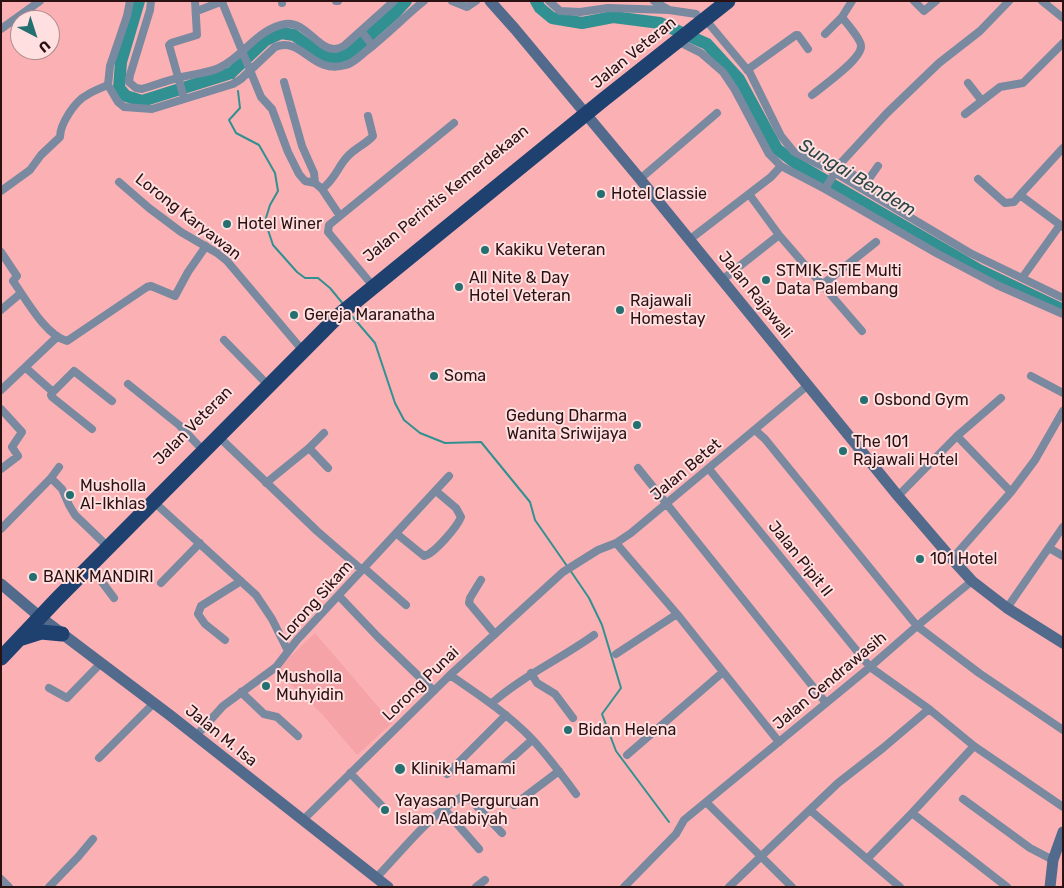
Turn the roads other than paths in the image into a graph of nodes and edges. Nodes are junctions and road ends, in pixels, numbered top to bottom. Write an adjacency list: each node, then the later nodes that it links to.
1 (40, 1): 25 (street)
2 (130, 1): 38 (street)
3 (151, 1): 35 (street)
4 (195, 1): 21 (street)
5 (394, 1): 26 (street)
6 (424, 1): 30 (street)
7 (452, 1): 8 (street)
8 (476, 1)
9 (490, 1): 42 (street, Jalan Rajawali)
10 (549, 1): 20 (street)
11 (654, 1): 20 (street)
12 (712, 1): 23 (highway, Jalan Veteran)
13 (728, 1): 23 (highway, Jalan Veteran)
14 (852, 1): 22 (street)
15 (914, 1): 16 (street)
16 (936, 1)
17 (1010, 1): 50 (street)
18 (1042, 1): 24 (street)
19 (222, 2): 21 (street); 32 (street)
20 (669, 10): 23 (street)
21 (197, 11): 35 (street)
22 (842, 17): 27 (street); 39 (street)
23 (698, 18): 28 (highway, Jalan Veteran); 34 (street)
24 (1063, 18)
25 (1, 29)
26 (362, 32): 30 (street); 32 (street)
27 (824, 34)
28 (676, 38): 42 (highway, Jalan Veteran); 48 (street)
29 (1063, 43): 41 (street)
30 (372, 44): 33 (street)
31 (808, 49): 34 (street)
32 (243, 55): 33 (street); 35 (street)
33 (250, 68): 40 (street); 54 (street)
34 (747, 70): 50 (street)
35 (180, 81): 40 (street)
36 (284, 82): 54 (street)
37 (968, 83): 41 (street)
38 (108, 85): 40 (street); 57 (street)
39 (812, 95)
40 (184, 96)
41 (982, 101): 44 (street)
42 (583, 112): 51 (street, Jalan Rajawali); 69 (highway, Jalan Perintis Kemerdekaan)
43 (717, 113): 51 (street)
44 (965, 114)
45 (368, 116): 56 (street)
46 (454, 123): 60 (street)
47 (1062, 151): 59 (street)
48 (781, 166): 55 (street); 58 (street)
49 (878, 166): 50 (street)
50 (836, 171): 55 (street); 67 (street)
51 (640, 179): 63 (street, Jalan Rajawali)
52 (978, 179): 59 (street)
53 (119, 182): 65 (street, Lorong Karyawan)
54 (315, 183): 56 (street)
55 (826, 187): 75 (street)
56 (322, 189): 60 (street)
57 (1, 191)
58 (749, 194): 62 (street); 63 (street)
59 (1020, 195): 61 (street)
60 (340, 216): 69 (street)
61 (1061, 226): 67 (street)
62 (779, 235): 68 (street); 70 (street)
63 (689, 240): 68 (street, Jalan Rajawali)
64 (876, 242): 70 (street)
65 (206, 246): 77 (street); 79 (street, Lorong Karyawan)
66 (1, 252): 71 (street)
67 (1022, 278): 72 (street)
68 (722, 280): 84 (street, Jalan Rajawali)
69 (371, 284): 74 (highway, Jalan Perintis Kemerdekaan)
70 (822, 285): 76 (street)
71 (21, 292): 73 (street); 77 (street)
72 (1063, 298)
73 (1, 310)
74 (337, 311): 79 (highway, Jalan Veteran); 95 (highway, Jalan Veteran)
75 (1063, 314)
76 (862, 331)
77 (57, 337): 80 (street)
78 (224, 340): 82 (street)
79 (298, 345): 82 (highway, Jalan Veteran)
80 (26, 368): 85 (street); 86 (street)
81 (1031, 376): 87 (street)
82 (263, 380): 97 (highway, Jalan Veteran)
83 (128, 384): 97 (street)
84 (808, 385): 93 (street, Jalan Betet); 109 (street, Jalan Rajawali)
85 (1, 390)
86 (54, 392): 89 (street); 92 (street)
87 (1063, 393)
88 (1001, 398): 96 (street)
89 (112, 401)
90 (1, 409): 102 (street)
91 (1063, 410): 108 (street)
92 (92, 429)
93 (755, 430): 103 (street, Jalan Betet); 135 (street)
94 (324, 433): 98 (street)
95 (219, 436): 106 (street); 110 (highway, Jalan Veteran)
96 (957, 436): 108 (street); 109 (street)
97 (198, 445): 115 (highway, Jalan Veteran)
98 (309, 448): 100 (street); 106 (street)
99 (59, 467): 105 (street)
100 (328, 468)
101 (638, 468): 111 (street)
102 (1, 469)
103 (709, 469): 111 (street, Jalan Betet); 147 (street, Jalan Pipit II)
104 (449, 476): 107 (street, Lorong Sikam)
105 (51, 478): 113 (street); 115 (street)
106 (266, 483): 122 (street)
107 (436, 491): 114 (street, Lorong Sikam); 114 (street)
108 (1011, 492): 120 (street)
109 (898, 496): 120 (street, Jalan Rajawali)
110 (154, 502): 116 (street); 121 (highway, Jalan Veteran)
111 (666, 505): 117 (street, Jalan Betet); 155 (street)
112 (1063, 527): 118 (street)
113 (1, 529)
114 (397, 534): 122 (street, Lorong Sikam)
115 (103, 542): 133 (highway, Jalan Veteran)
116 (200, 543): 124 (street); 127 (street)
117 (616, 543): 123 (street, Jalan Betet); 134 (street)
118 (1049, 548): 119 (street); 132 (street)
119 (1063, 556)
120 (952, 559): 126 (street, Jalan Rajawali)
121 (90, 566): 130 (street); 133 (highway, Jalan Veteran)
122 (363, 569): 129 (street, Lorong Sikam); 131 (street)
123 (563, 572): 137 (street, Lorong Punai)
124 (241, 580): 140 (street); 143 (street)
125 (481, 580): 137 (street)
126 (972, 581): 132 (street, Jalan Rajawali); 135 (street, Jalan Cendrawasih)
127 (161, 583)
128 (1, 584): 133 (street, Jalan M. Isa)
129 (339, 596): 143 (street, Lorong Sikam); 152 (street)
130 (114, 598)
131 (406, 606)
132 (1007, 608): 141 (street, Jalan Rajawali)
133 (37, 614): 136 (street, Jalan M. Isa); 139 (highway); 142 (highway)
134 (677, 614): 144 (street); 148 (street)
135 (917, 626): 147 (street, Jalan Cendrawasih); 160 (street)
136 (62, 634): 139 (highway); 146 (street, Jalan M. Isa)
137 (494, 634): 150 (street, Lorong Punai)
138 (594, 635): 149 (street)
139 (19, 639): 145 (highway)
140 (225, 640)
141 (1063, 643)
142 (1, 645)
143 (288, 651): 153 (street, Lorong Sikam)
144 (616, 654)
145 (1, 658)
146 (100, 663): 151 (street); 156 (street, Jalan M. Isa)
147 (870, 667): 155 (street, Jalan Cendrawasih); 157 (street, Jalan Pipit II)
148 (723, 672): 164 (street); 166 (street)
149 (531, 674): 154 (street); 159 (street)
150 (450, 675): 152 (street, Lorong Punai); 154 (street)
151 (49, 688)
152 (434, 691): 170 (street, Lorong Punai)
153 (240, 692): 161 (street, Lorong Sikam); 162 (street)
154 (492, 703): 158 (street)
155 (826, 703): 164 (street, Jalan Cendrawasih)
156 (153, 704): 161 (street, Jalan M. Isa); 167 (street)
157 (929, 709): 165 (street, Jalan Pipit II); 179 (street)
158 (506, 715): 163 (street); 171 (street)
159 (573, 718)
160 (1063, 730)
161 (196, 736): 181 (street, Jalan M. Isa)
162 (298, 736)
163 (532, 740): 168 (street); 169 (street)
164 (779, 742): 174 (street, Jalan Cendrawasih)
165 (974, 746): 177 (street, Jalan Pipit II); 180 (street)
166 (628, 756)
167 (99, 758)
168 (503, 766)
169 (559, 771): 172 (street); 175 (street)
170 (350, 773): 176 (street); 181 (street, Lorong Punai)
171 (447, 774)
172 (576, 794)
173 (963, 799): 188 (street)
174 (706, 802): 186 (street); 196 (street, Jalan Cendrawasih)
175 (514, 805)
176 (382, 807)
177 (1063, 807)
178 (444, 809): 182 (street); 185 (street); 189 (street)
179 (810, 810): 186 (street); 187 (street)
180 (912, 813): 187 (street); 200 (street)
181 (303, 820): 189 (street, Jalan M. Isa)
182 (502, 832)
183 (1063, 832): 188 (street)
184 (93, 839): 193 (street)
185 (479, 848)
186 (762, 856): 197 (street); 198 (street)
187 (867, 859): 199 (street)
188 (1053, 860): 201 (street)
189 (376, 878): 194 (street, Jalan M. Isa)
190 (1, 879): 192 (street)
191 (485, 880): 195 (street)
192 (9, 887)
193 (49, 887)
194 (388, 887)
195 (476, 887)
196 (624, 887)
197 (729, 887)
198 (792, 887)
199 (900, 887)
200 (1007, 887)
201 (1050, 887)

